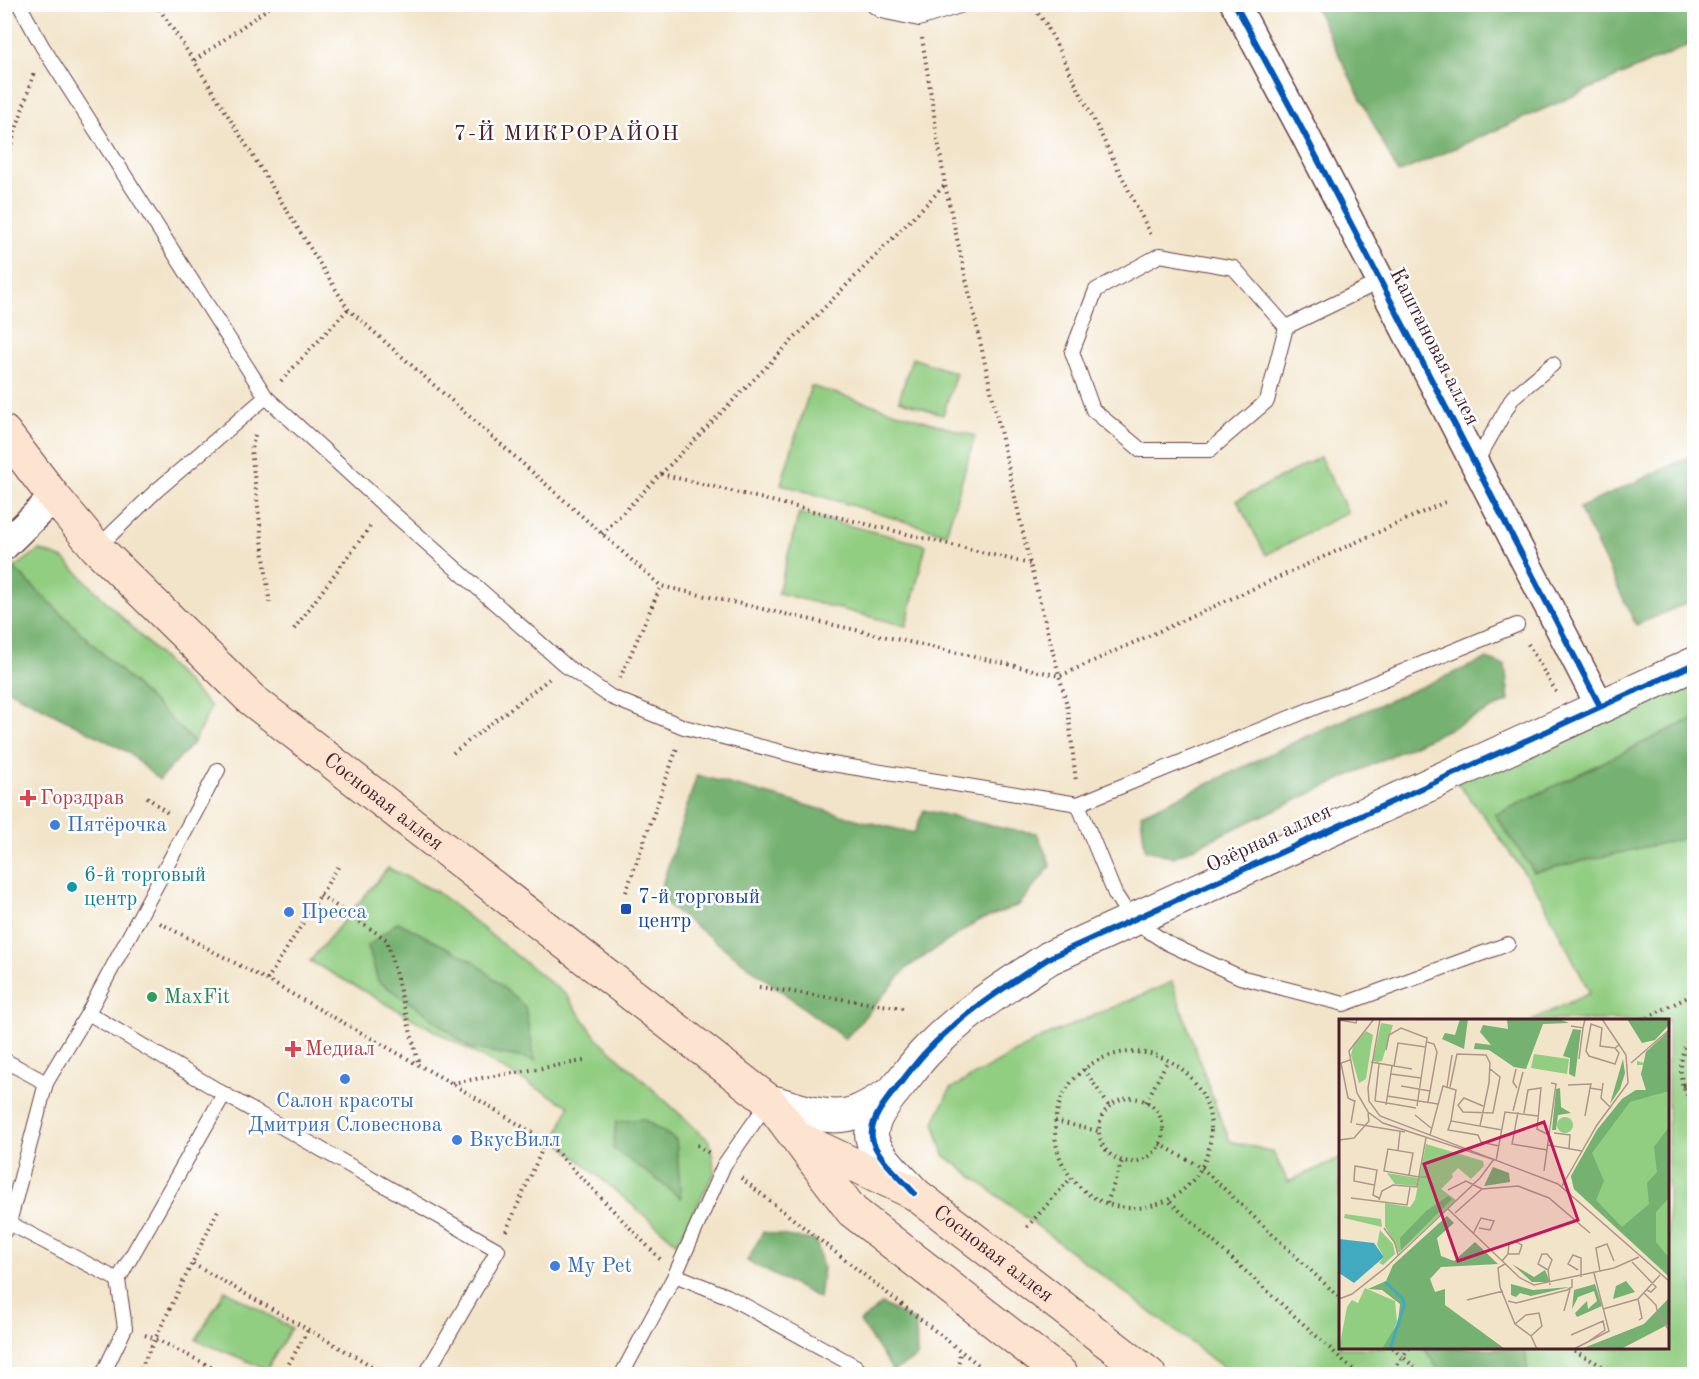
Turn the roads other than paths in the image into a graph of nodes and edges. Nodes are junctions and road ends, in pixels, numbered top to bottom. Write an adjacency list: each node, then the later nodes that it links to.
1 (19, 4): 8 (lane)
2 (871, 4): 3 (lane)
3 (966, 4)
4 (1235, 4): 5 (street, Каштановая аллея)
5 (1381, 281): 6 (lane); 10 (street, Каштановая аллея)
6 (1286, 327): 6 (lane)
7 (1552, 364): 10 (lane)
8 (266, 397): 13 (lane); 18 (lane)
9 (4, 432): 11 (main road, Сосновая аллея)
10 (1475, 464): 16 (street, Каштановая аллея)
11 (54, 497): 12 (street); 13 (main road, Сосновая аллея)
12 (4, 546)
13 (97, 548): 26 (main road, Сосновая аллея)
14 (1517, 625): 18 (lane)
15 (1695, 664): 16 (street, Озёрная аллея)
16 (1600, 706): 19 (street, Озёрная аллея)
17 (218, 770): 21 (lane)
18 (1078, 804): 19 (lane)
19 (1132, 920): 20 (lane); 25 (street, Озёрная аллея)
20 (1508, 944)
21 (87, 1013): 23 (lane); 24 (lane)
22 (4, 1060): 23 (lane)
23 (46, 1083): 30 (lane)
24 (224, 1094): 32 (lane); 34 (lane)
25 (890, 1094): 27 (street); 29 (street)
26 (769, 1101): 27 (street); 28 (main road, Сосновая аллея); 31 (lane)
27 (821, 1115): 28 (street)
28 (795, 1137): 29 (main road, Сосновая аллея); 37 (main road, Сосновая аллея)
29 (914, 1193): 38 (main road, Сосновая аллея)
30 (7, 1228): 32 (lane)
31 (675, 1275): 35 (lane); 36 (lane)
32 (118, 1280): 33 (lane)
33 (103, 1374)
34 (426, 1374)
35 (622, 1374)
36 (863, 1374)
37 (1061, 1374)
38 (1149, 1374)

